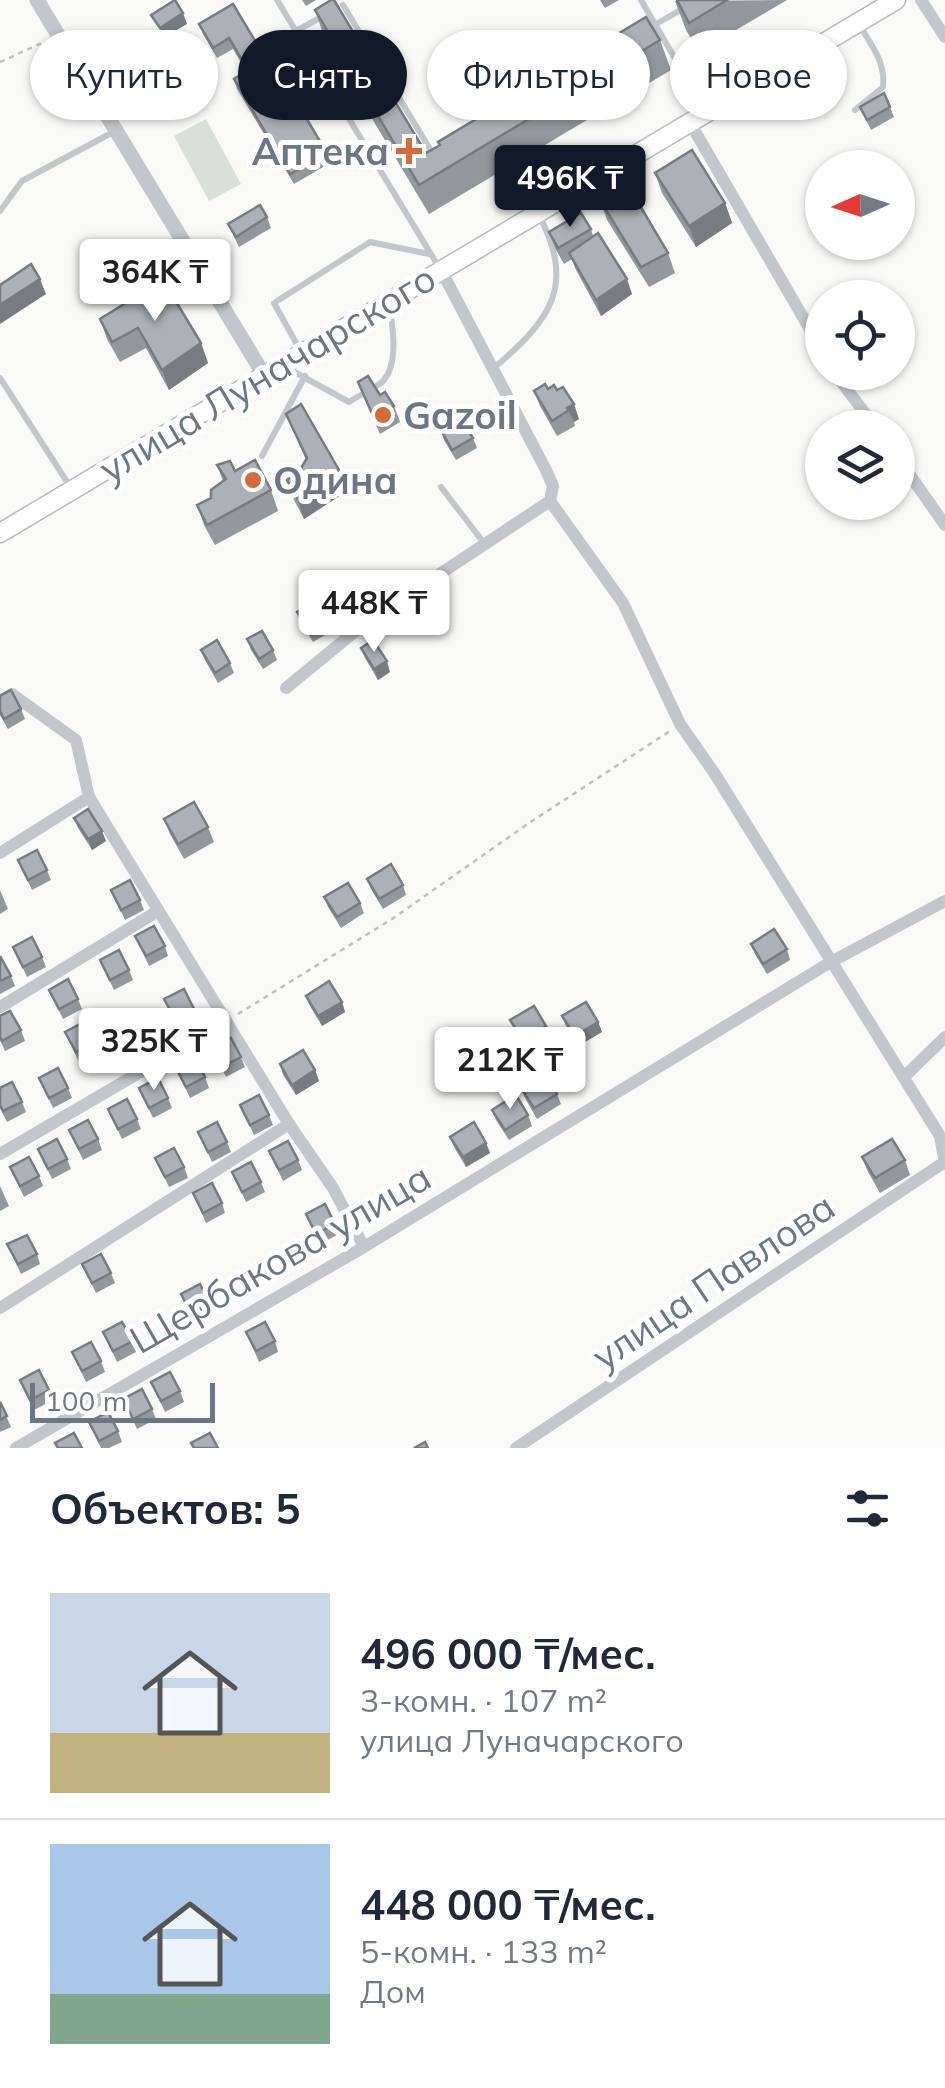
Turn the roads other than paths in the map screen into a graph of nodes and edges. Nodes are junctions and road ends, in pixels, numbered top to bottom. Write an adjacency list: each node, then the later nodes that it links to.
1 (37, 0): 20 (street)
2 (277, 0): 10 (lane)
3 (642, 0): 9 (lane)
4 (698, 0): 9 (lane)
5 (896, 0): 8 (main road, улица Луначарского)
6 (921, 0): 14 (street)
7 (342, 3): 11 (lane); 21 (lane)
8 (859, 23): 13 (main road, улица Луначарского); 16 (lane)
9 (655, 25): 12 (lane); 15 (lane)
10 (295, 30)
11 (298, 30)
12 (646, 30)
13 (847, 30)
14 (945, 37)
15 (670, 51)
16 (855, 110)
17 (350, 120): 24 (lane)
18 (692, 120): 19 (main road, улица Луначарского)
19 (689, 122): 23 (main road, улица Луначарского); 26 (street)
20 (116, 130): 22 (lane); 30 (street)
21 (434, 157)
22 (0, 211)
23 (538, 212): 24 (main road, улица Луначарского); 29 (lane)
24 (436, 262): 25 (main road, улица Луначарского); 27 (lane); 29 (street)
25 (388, 301): 27 (main road, улица Луначарского); 31 (lane)
26 (805, 322)
27 (302, 353): 28 (main road, улица Луначарского)
28 (282, 365): 30 (main road, улица Луначарского); 31 (lane)
29 (493, 369): 37 (street)
30 (264, 375): 36 (main road, улица Луначарского)
31 (305, 376): 33 (lane)
32 (0, 378): 36 (lane)
33 (262, 456)
34 (915, 482): 38 (street)
35 (441, 487): 40 (lane)
36 (72, 490): 39 (main road, улица Луначарского)
37 (550, 501): 40 (street); 47 (street)
38 (945, 525)
39 (0, 532)
40 (484, 544): 41 (street)
41 (286, 688)
42 (6, 698): 43 (street)
43 (89, 797): 44 (street); 46 (street)
44 (0, 853)
45 (945, 902): 47 (street, Щербакова улица)
46 (158, 911): 48 (street); 49 (street)
47 (829, 963): 51 (street); 55 (street, Щербакова улица)
48 (0, 1007)
49 (226, 1022): 52 (street); 53 (street)
50 (945, 1037): 51 (street)
51 (904, 1077): 54 (street)
52 (290, 1124): 55 (street); 56 (street)
53 (0, 1154)
54 (944, 1163): 58 (street, улица Павлова)
55 (364, 1247): 57 (street, Щербакова улица)
56 (0, 1308)
57 (16, 1448)
58 (516, 1448)

